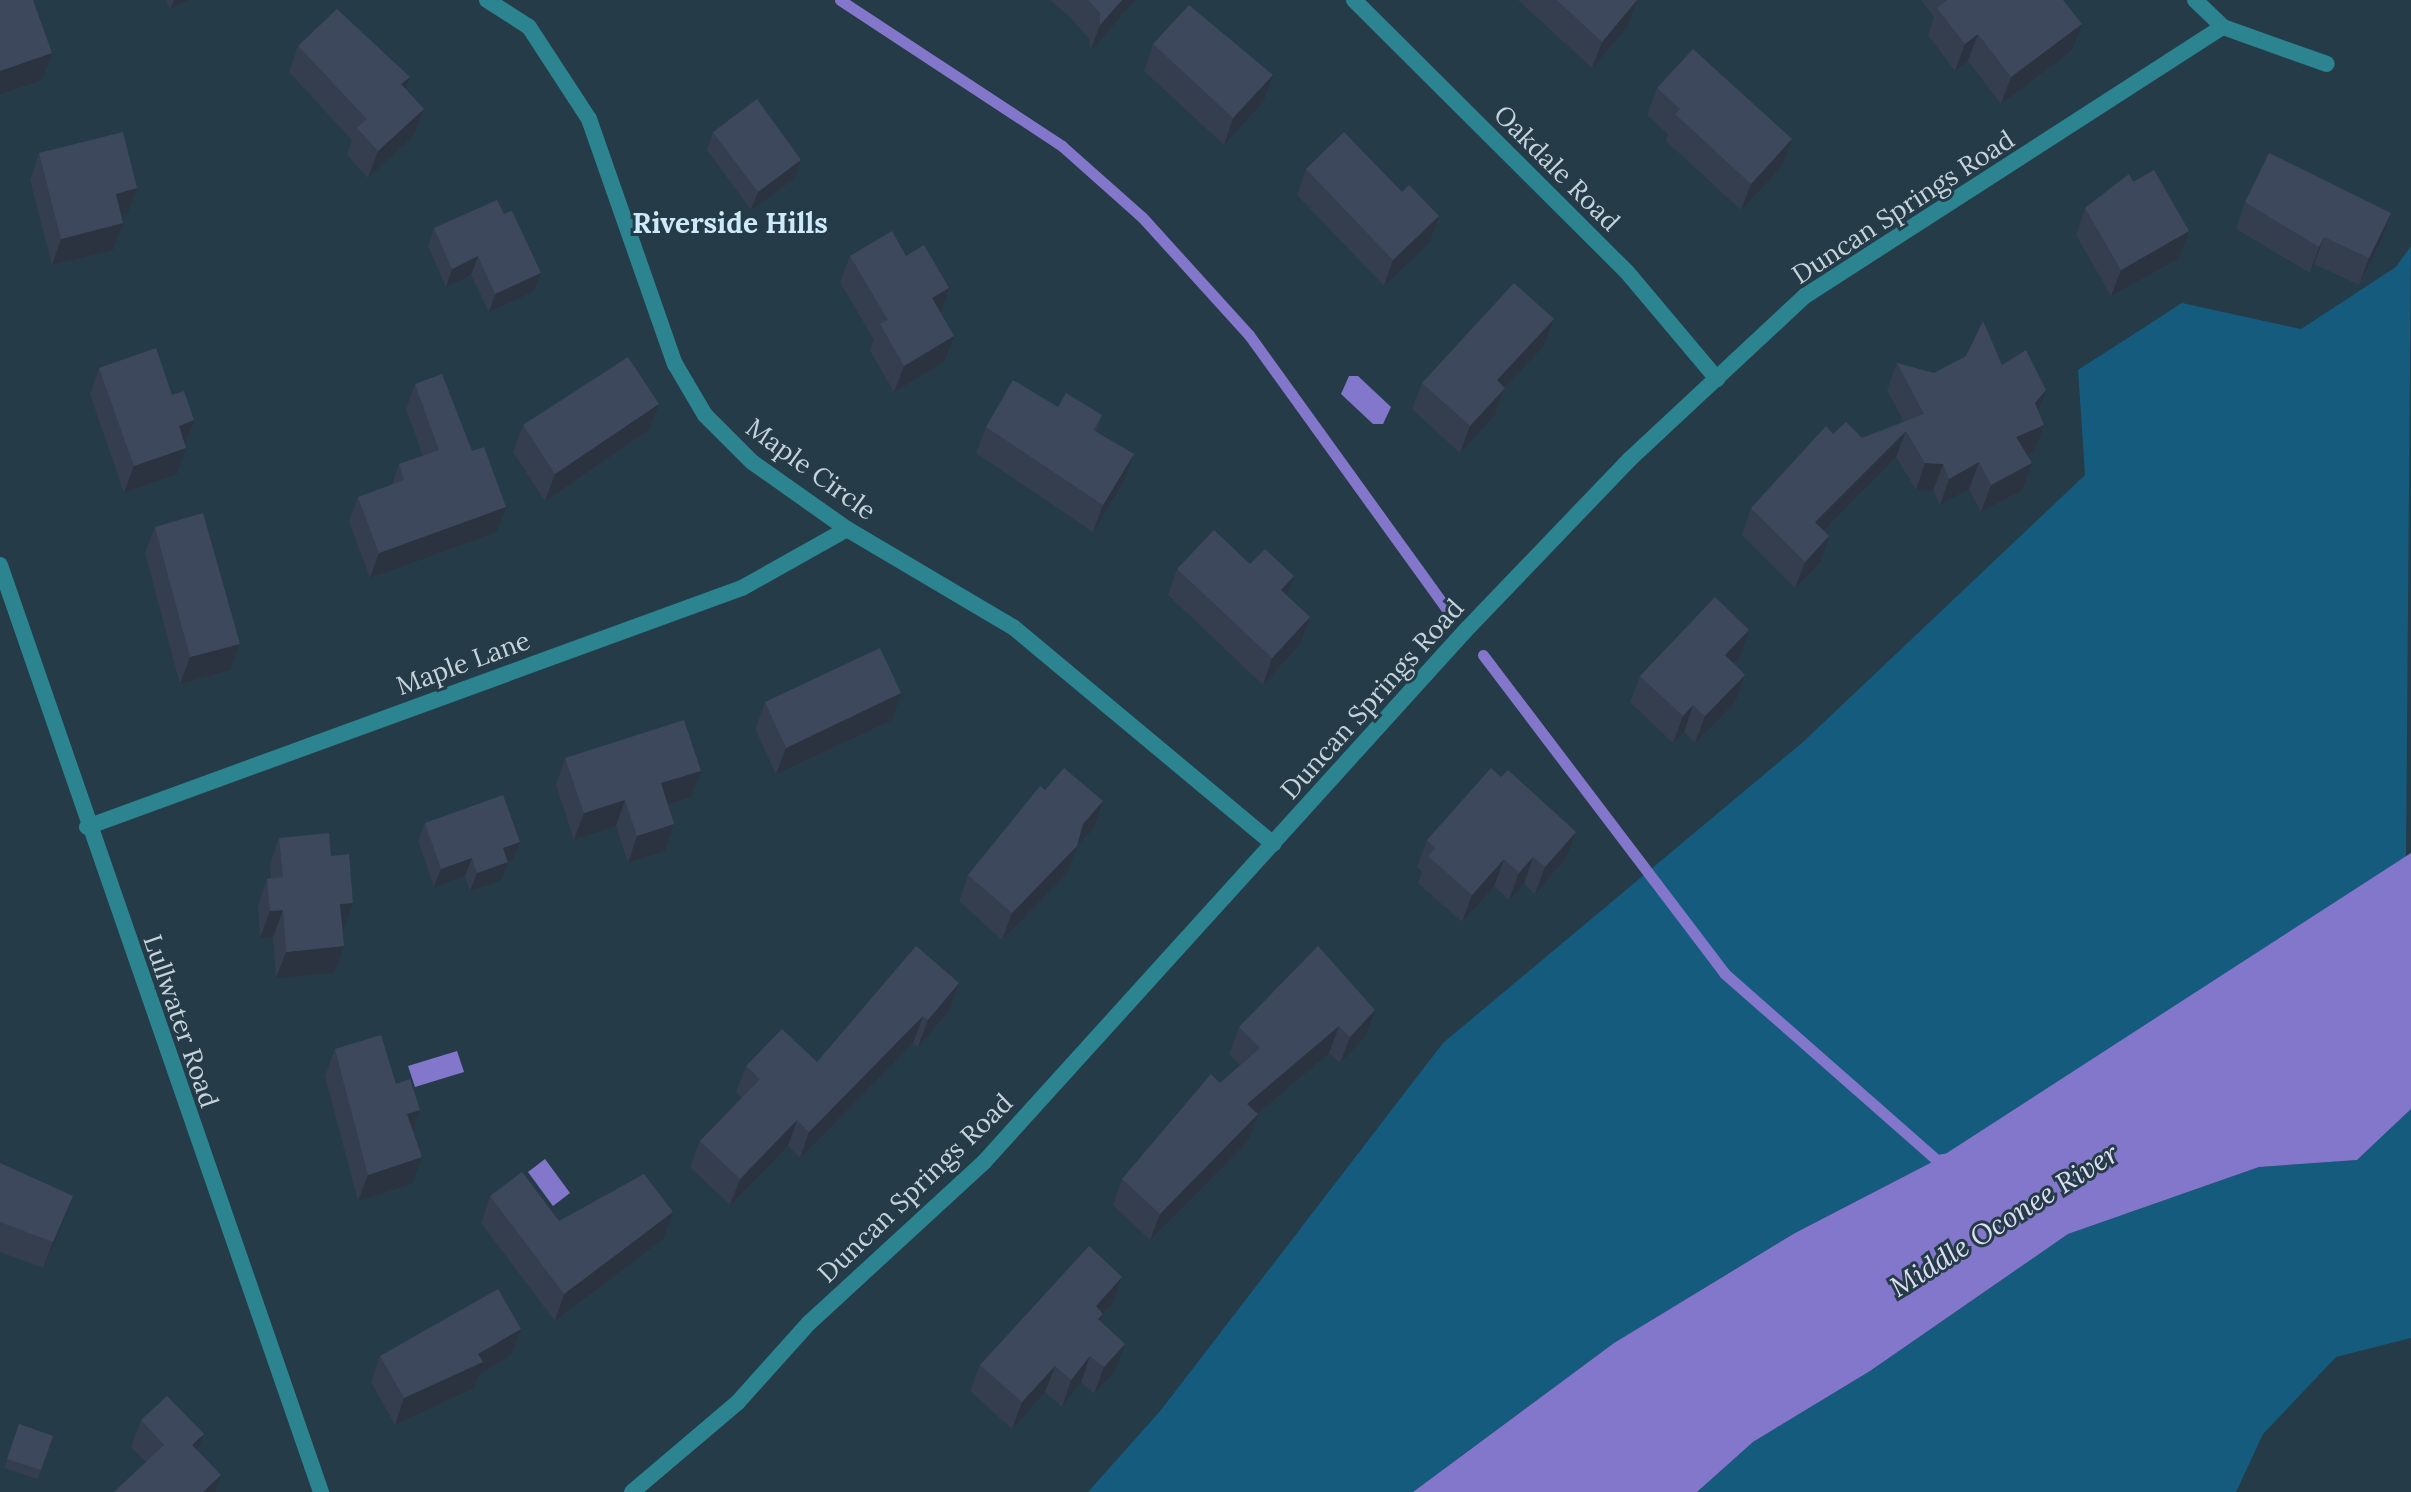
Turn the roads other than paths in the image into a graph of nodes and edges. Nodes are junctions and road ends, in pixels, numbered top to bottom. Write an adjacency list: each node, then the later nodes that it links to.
1 (487, 0): 7 (street, Maple Circle)
2 (1354, 0): 6 (street, Oakdale Road)
3 (2195, 0): 4 (street)
4 (2223, 27): 5 (street); 6 (street, Duncan Springs Road)
5 (2327, 64)
6 (1717, 379): 10 (street, Duncan Springs Road)
7 (847, 529): 9 (street, Maple Lane); 10 (street, Maple Circle)
8 (0, 565): 9 (street, Lullwater Road)
9 (87, 827): 11 (street, Lullwater Road)
10 (1273, 844): 12 (street, Duncan Springs Road)
11 (321, 1492)
12 (632, 1492)

